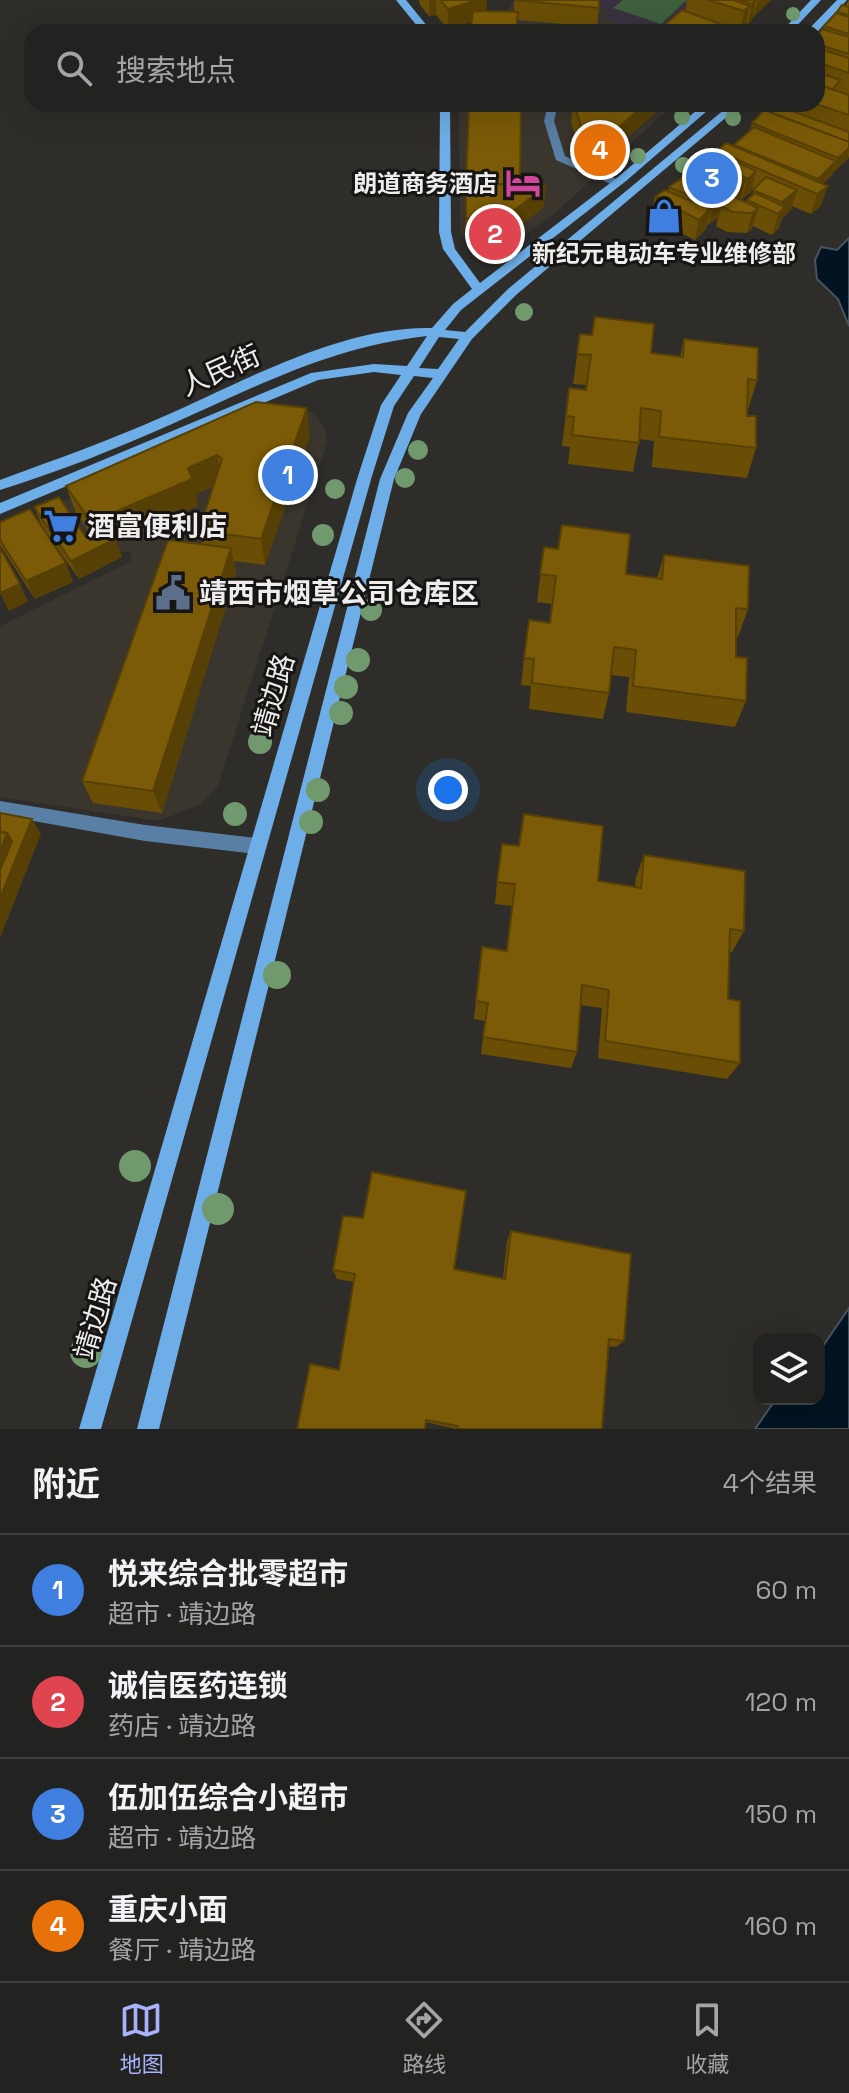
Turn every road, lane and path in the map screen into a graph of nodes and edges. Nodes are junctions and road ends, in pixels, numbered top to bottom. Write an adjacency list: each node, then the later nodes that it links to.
1 (401, 0): 4 (main road)
2 (816, 0): 5 (main road)
3 (842, 0): 6 (main road)
4 (420, 24)
5 (794, 24)
6 (819, 24)
7 (445, 112): 12 (main road)
8 (551, 112): 11 (street)
9 (701, 112): 11 (main road, 靖边路)
10 (727, 112): 14 (main road, 靖边路)
11 (617, 183): 12 (main road, 靖边路)
12 (478, 289): 13 (main road, 靖边路)
13 (436, 332): 14 (main road, 人民街); 15 (main road, 靖边路); 17 (main road, 人民街)
14 (468, 336): 16 (main road, 靖边路)
15 (411, 371): 16 (main road, 人民街); 18 (main road, 人民街); 20 (main road, 靖边路)
16 (442, 374): 22 (main road, 靖边路)
17 (0, 485)
18 (0, 509)
19 (0, 808): 20 (street)
20 (257, 846): 21 (main road, 靖边路)
21 (90, 1429)
22 (148, 1429)

